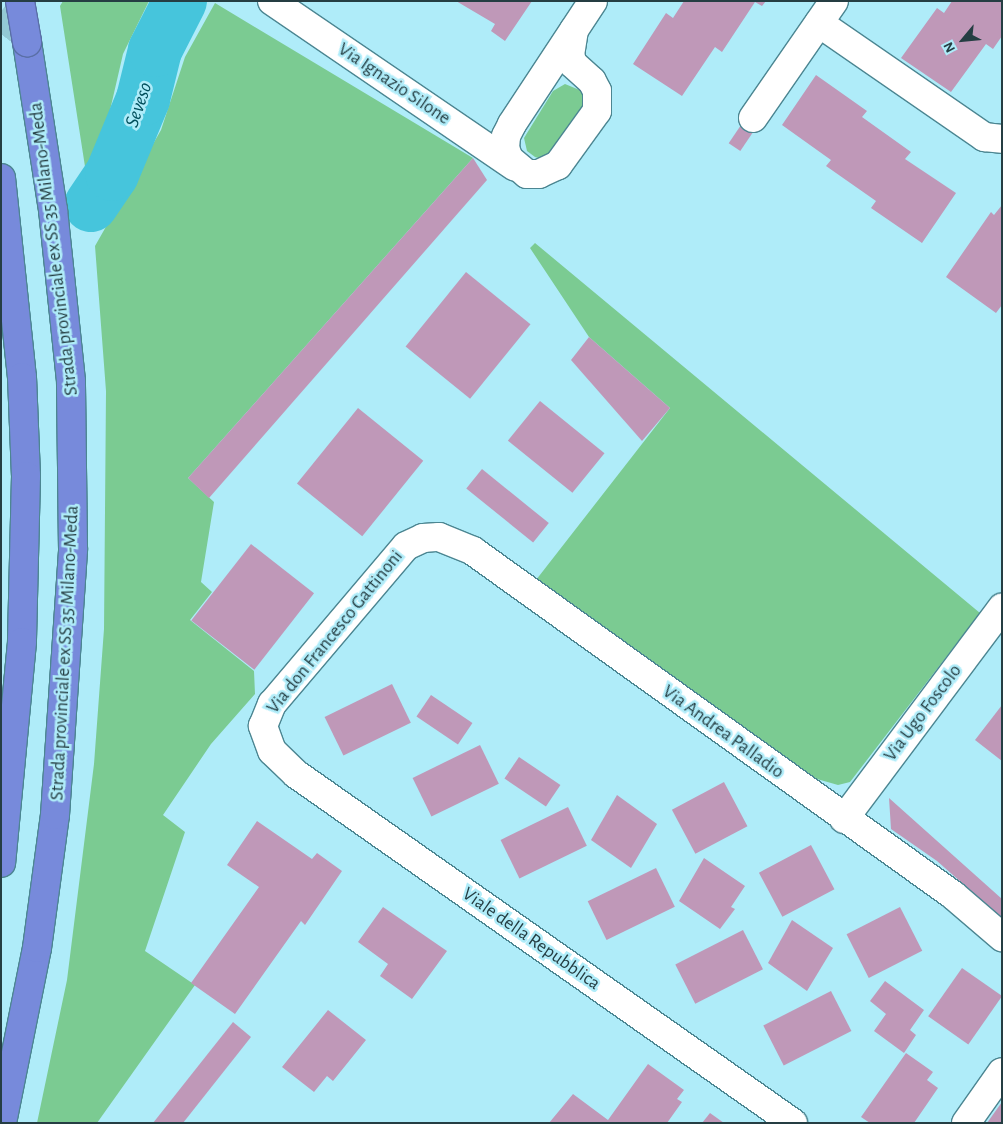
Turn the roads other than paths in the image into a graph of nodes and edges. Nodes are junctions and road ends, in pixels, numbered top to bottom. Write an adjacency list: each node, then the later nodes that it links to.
1 (20, 1): 18 (highway, Strada provinciale ex SS 35 Milano-Meda, bridge)
2 (272, 1): 9 (street, Via Ignazio Silone)
3 (593, 1): 6 (street)
4 (834, 1): 5 (street)
5 (819, 24): 7 (street); 8 (street)
6 (574, 30): 9 (street); 9 (street)
7 (753, 118)
8 (1002, 139)
9 (516, 168)
10 (1, 178): 15 (highway)
11 (439, 537): 13 (street, Via don Francesco Gattinoni); 14 (street, Via Andrea Palladio)
12 (1002, 608): 14 (street, Via Ugo Foscolo)
13 (272, 751): 19 (street, Viale della Repubblica)
14 (844, 819): 16 (street, Via Andrea Palladio)
15 (1, 863)
16 (1002, 937)
17 (1002, 1072): 20 (street)
18 (2, 1123)
19 (793, 1123)
20 (966, 1123)

